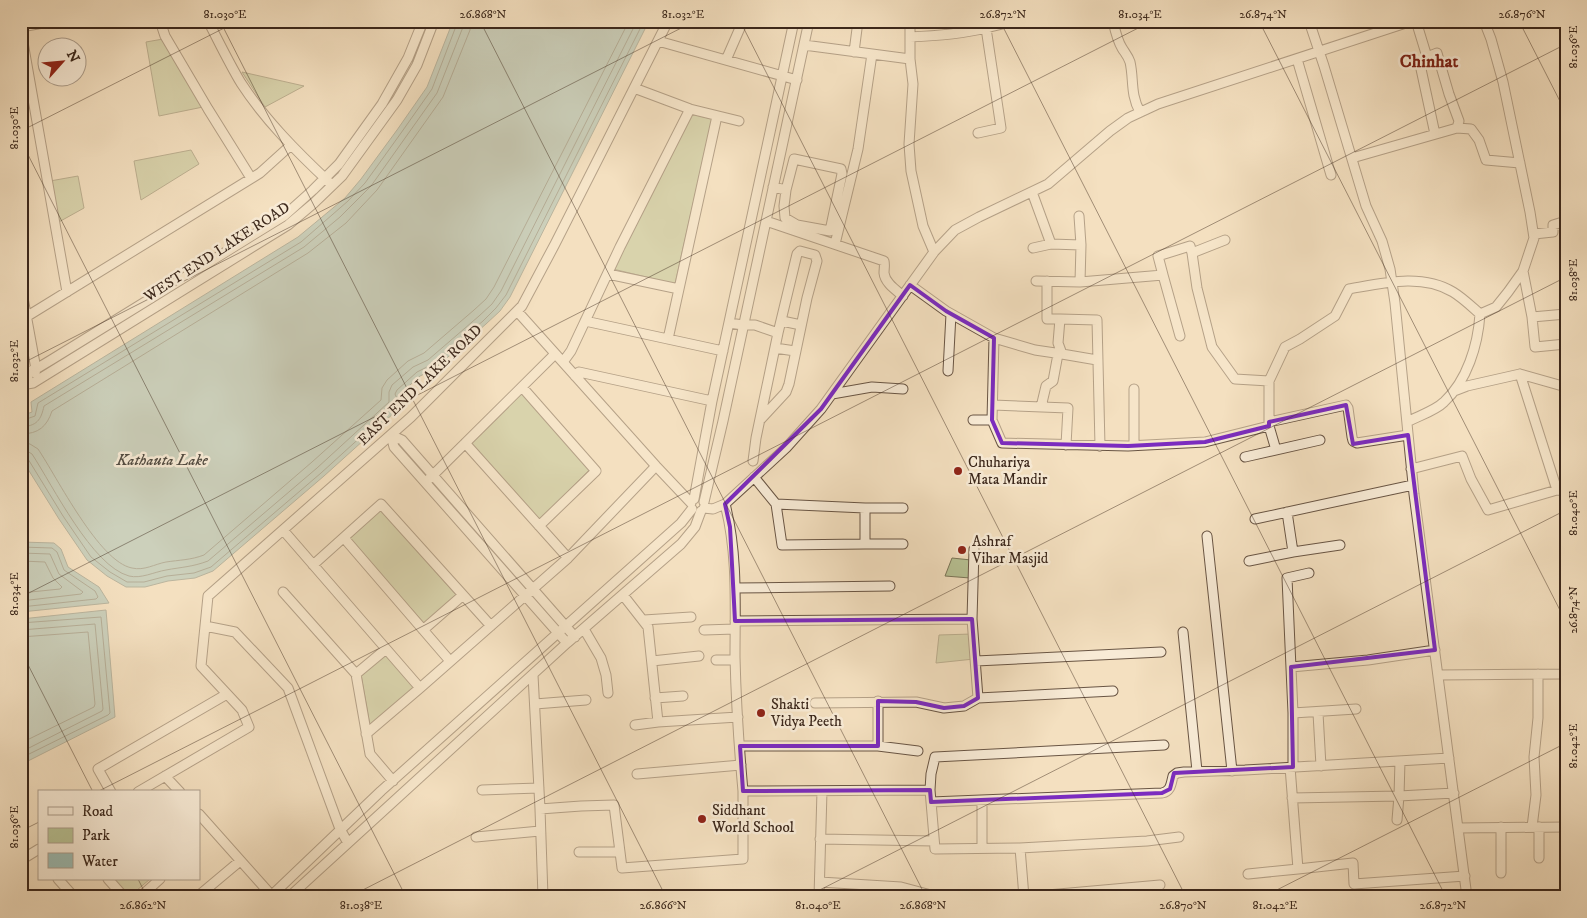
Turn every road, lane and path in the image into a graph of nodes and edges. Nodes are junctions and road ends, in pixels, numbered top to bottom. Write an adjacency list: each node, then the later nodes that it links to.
1 (54, 21): 19 (street)
2 (160, 21): 45 (street)
3 (208, 21): 41 (street)
4 (423, 21): 46 (street, WEST END LAKE ROAD)
5 (434, 21): 46 (street, WEST END LAKE ROAD)
6 (668, 21): 22 (street, EAST END LAKE ROAD)
7 (743, 21): 30 (street)
8 (794, 21): 31 (street)
9 (809, 21): 23 (street)
10 (858, 21): 24 (street)
11 (910, 21): 21 (street)
12 (1016, 21): 18 (street)
13 (1113, 21): 35 (street)
14 (1309, 21): 25 (street)
15 (1412, 21): 25 (street)
16 (1416, 21): 27 (street)
17 (1484, 21): 43 (street)
18 (986, 24): 21 (street); 39 (street)
19 (21, 27)
20 (21, 32): 71 (street)
21 (910, 37): 28 (street)
22 (658, 41): 30 (street); 33 (street, EAST END LAKE ROAD)
23 (804, 45): 24 (street); 32 (street)
24 (854, 52): 26 (street)
25 (1319, 52): 29 (street); 42 (street)
26 (872, 54): 28 (street); 55 (street)
27 (1427, 57): 38 (street); 40 (street)
28 (910, 59): 59 (street)
29 (1297, 59): 35 (street); 44 (street)
30 (726, 60): 31 (street)
31 (782, 76): 32 (street); 82 (street)
32 (797, 80): 47 (street)
33 (634, 88): 34 (street); 73 (street, EAST END LAKE ROAD)
34 (690, 109): 36 (street); 62 (street)
35 (1140, 112): 49 (street)
36 (717, 116): 37 (street); 70 (street)
37 (739, 122)
38 (1457, 128): 40 (street); 43 (street)
39 (978, 133)
40 (1435, 134): 42 (street)
41 (291, 144): 45 (street); 46 (street)
42 (1352, 158): 67 (street)
43 (1520, 163): 53 (street)
44 (1331, 175)
45 (251, 178): 71 (street)
46 (328, 182): 98 (street, WEST END LAKE ROAD); 104 (street, WEST END LAKE ROAD)
47 (773, 188): 48 (street); 51 (street)
48 (786, 190): 48 (street)
49 (1032, 192): 56 (street); 59 (street)
50 (1079, 216): 57 (street)
51 (766, 221): 55 (street); 83 (street)
52 (1566, 221): 53 (street)
53 (1534, 234): 61 (street)
54 (1225, 240): 60 (street)
55 (835, 244): 72 (street)
56 (1051, 244): 57 (street); 58 (street)
57 (1081, 245): 66 (street)
58 (1033, 248)
59 (934, 252): 68 (street)
60 (1192, 253): 63 (street); 103 (street)
61 (1523, 271): 75 (street); 78 (street)
62 (608, 274): 70 (street); 80 (street)
63 (1163, 275): 66 (street); 86 (street)
64 (1036, 281): 65 (street)
65 (1047, 281): 66 (street); 79 (street)
66 (1080, 282)
67 (1392, 282): 75 (street); 103 (street); 118 (street)
68 (910, 285): 72 (street); 74 (street)
69 (21, 287): 77 (street)
70 (679, 289): 88 (street)
71 (67, 292): 77 (street)
72 (903, 296): 111 (street)
73 (517, 311): 93 (street); 120 (street, EAST END LAKE ROAD)
74 (951, 314): 87 (street); 99 (street)
75 (1480, 314): 110 (street)
76 (1566, 314): 78 (street)
77 (26, 317): 98 (street)
78 (1532, 317): 89 (street)
79 (1060, 319): 94 (street); 96 (street)
80 (585, 321): 88 (street); 97 (street)
81 (782, 321): 84 (street); 84 (street); 85 (street)
82 (729, 323): 83 (street); 91 (street)
83 (747, 325): 85 (street); 140 (street)
84 (801, 325): 92 (street)
85 (778, 333): 90 (street)
86 (1180, 336)
87 (994, 338): 94 (street); 113 (street)
88 (668, 339): 91 (street)
89 (1566, 344)
90 (776, 348): 92 (street); 115 (street)
91 (723, 351): 112 (street)
92 (795, 352): 115 (street)
93 (556, 354): 97 (street); 106 (street)
94 (1060, 354): 96 (street); 114 (street)
95 (21, 358): 100 (street)
96 (1097, 360): 126 (street)
97 (563, 362): 102 (street)
98 (36, 369): 100 (street, WEST END LAKE ROAD); 104 (street)
99 (948, 371)
100 (23, 373): 104 (street)
101 (1520, 374): 107 (street); 110 (street); 136 (street)
102 (575, 376): 112 (street); 130 (street)
103 (1269, 381): 119 (street)
104 (33, 382): 105 (street, WEST END LAKE ROAD)
105 (21, 386)
106 (522, 387): 123 (street); 145 (street)
107 (1566, 387)
108 (903, 389): 111 (street)
109 (1134, 389): 125 (street)
110 (1454, 391): 118 (street)
111 (832, 394): 133 (street)
112 (712, 401): 137 (street)
113 (993, 405): 114 (street); 117 (street)
114 (1041, 407): 124 (street)
115 (761, 419): 129 (street)
116 (973, 420): 117 (street)
117 (992, 420): 124 (street)
118 (1407, 422): 121 (street)
119 (1270, 424): 121 (street); 125 (street); 127 (street)
120 (391, 435): 132 (street); 134 (street); 146 (street, EAST END LAKE ROAD)
121 (1408, 435): 131 (street)
122 (1320, 440): 127 (street)
123 (465, 443): 132 (street); 145 (street)
124 (1066, 445): 126 (street)
125 (1134, 445): 126 (street)
126 (1100, 446)
127 (1276, 450): 128 (street)
128 (1245, 457)
129 (753, 461)
130 (656, 466): 137 (street); 154 (street)
131 (1412, 469): 135 (street); 136 (street)
132 (433, 475): 134 (street); 159 (street)
133 (754, 477): 138 (street); 139 (street)
134 (426, 482): 163 (street)
135 (1413, 484): 143 (street); 180 (street)
136 (1561, 490)
137 (692, 503): 140 (street); 140 (street); 168 (street)
138 (724, 504): 140 (street); 160 (street)
139 (776, 504): 141 (street); 149 (street)
140 (703, 507): 164 (street)
141 (865, 508): 142 (street); 149 (street)
142 (903, 508)
143 (1287, 512): 144 (street); 153 (street)
144 (1255, 519)
145 (539, 526): 154 (street)
146 (282, 530): 156 (street); 170 (street, EAST END LAKE ROAD)
147 (1207, 536): 222 (street)
148 (344, 538): 156 (street); 162 (street); 173 (street)
149 (865, 544): 150 (street)
150 (903, 544)
151 (1340, 545): 153 (street)
152 (974, 549): 167 (street)
153 (1294, 552): 155 (street)
154 (568, 558): 159 (street)
155 (1248, 561)
156 (313, 566): 179 (street)
157 (1309, 573): 188 (street)
158 (890, 586): 160 (street)
159 (533, 588): 163 (street); 168 (street)
160 (735, 588): 169 (street)
161 (283, 592): 190 (street)
162 (463, 595): 171 (street); 173 (street)
163 (526, 595): 171 (street); 175 (street)
164 (623, 595): 166 (street); 172 (street)
165 (691, 617): 166 (street)
166 (644, 620): 186 (street)
167 (972, 620): 169 (street); 187 (street)
168 (566, 625): 175 (street); 177 (street)
169 (735, 625): 174 (street); 184 (street)
170 (205, 626): 197 (street, EAST END LAKE ROAD); 246 (street)
171 (491, 626): 185 (street)
172 (584, 629): 177 (street); 196 (street)
173 (423, 630): 185 (street)
174 (704, 630)
175 (559, 632): 178 (street); 225 (street)
176 (1183, 632): 221 (street)
177 (575, 637): 178 (street)
178 (567, 643): 192 (street)
179 (386, 650): 190 (street); 194 (street)
180 (1435, 650): 188 (street); 193 (street)
181 (1161, 652): 187 (street)
182 (699, 656): 186 (street)
183 (716, 660): 184 (street)
184 (735, 660): 208 (street)
185 (450, 661): 194 (street)
186 (652, 661): 199 (street)
187 (976, 661): 200 (street)
188 (1291, 667): 206 (street)
189 (1566, 672): 191 (street)
190 (356, 674): 211 (street)
191 (1538, 674): 193 (street); 242 (street)
192 (533, 675): 204 (street); 252 (street)
193 (1438, 675): 216 (street)
194 (420, 688): 211 (street)
195 (1113, 691): 200 (street)
196 (608, 693)
197 (227, 694): 224 (street, EAST END LAKE ROAD); 227 (street)
198 (683, 696): 199 (street)
199 (656, 698): 209 (street)
200 (978, 698): 202 (street)
201 (586, 700): 204 (street)
202 (878, 701): 203 (street); 214 (street)
203 (815, 703)
204 (535, 704): 226 (street)
205 (1356, 710): 207 (street)
206 (1293, 713): 207 (street); 220 (street)
207 (1318, 713): 219 (street)
208 (738, 717): 209 (street); 213 (street)
209 (658, 722): 210 (street)
210 (635, 725)
211 (366, 734): 225 (street)
212 (1164, 745): 231 (street)
213 (740, 746): 214 (street); 218 (street)
214 (878, 746): 215 (street)
215 (918, 751)
216 (1449, 758): 217 (street); 234 (street)
217 (1400, 761): 219 (street); 235 (street)
218 (741, 765): 223 (street); 233 (street)
219 (1321, 766): 220 (street)
220 (1291, 767): 222 (street); 236 (street)
221 (1197, 771): 222 (street); 237 (street)
222 (1232, 771)
223 (638, 774)
224 (166, 776): 228 (street); 229 (street)
225 (393, 781): 246 (street)
226 (539, 788): 230 (street); 239 (street)
227 (110, 790)
228 (142, 790)
229 (178, 790)
230 (482, 790)
231 (930, 790): 232 (street); 238 (street)
232 (822, 791): 233 (street); 250 (street)
233 (743, 792): 256 (street)
234 (1454, 793): 235 (street); 244 (street)
235 (1399, 796): 236 (street); 241 (street)
236 (1292, 798): 261 (street)
237 (982, 800): 238 (street); 253 (street)
238 (931, 802): 251 (street)
239 (540, 809): 247 (street); 256 (street)
240 (200, 815): 260 (street)
241 (1398, 820)
242 (1536, 827): 243 (street); 245 (street); 258 (street)
243 (1566, 827)
244 (1458, 828): 245 (street); 264 (street)
245 (1501, 828): 262 (street)
246 (340, 829): 252 (street); 270 (street)
247 (540, 831): 248 (street); 276 (street)
248 (476, 837)
249 (1179, 837): 254 (street)
250 (820, 839): 251 (street); 268 (street)
251 (934, 841): 253 (street)
252 (348, 843): 275 (street)
253 (982, 848): 254 (street)
254 (1020, 848): 279 (street)
255 (580, 852): 256 (street)
256 (620, 852)
257 (37, 853): 259 (street)
258 (1539, 858)
259 (21, 860)
260 (240, 861): 270 (street); 274 (street)
261 (1298, 869): 263 (street); 264 (street)
262 (1501, 873)
263 (1248, 874)
264 (1465, 876): 280 (street)
265 (59, 880): 271 (street)
266 (109, 880): 272 (street)
267 (159, 880): 273 (street)
268 (820, 882): 277 (street); 278 (street)
269 (1160, 885): 279 (street)
270 (271, 896)
271 (74, 897)
272 (124, 897)
273 (140, 897)
274 (197, 897)
275 (289, 897)
276 (543, 897)
277 (819, 897)
278 (932, 897)
279 (1025, 897)
280 (1467, 897)

